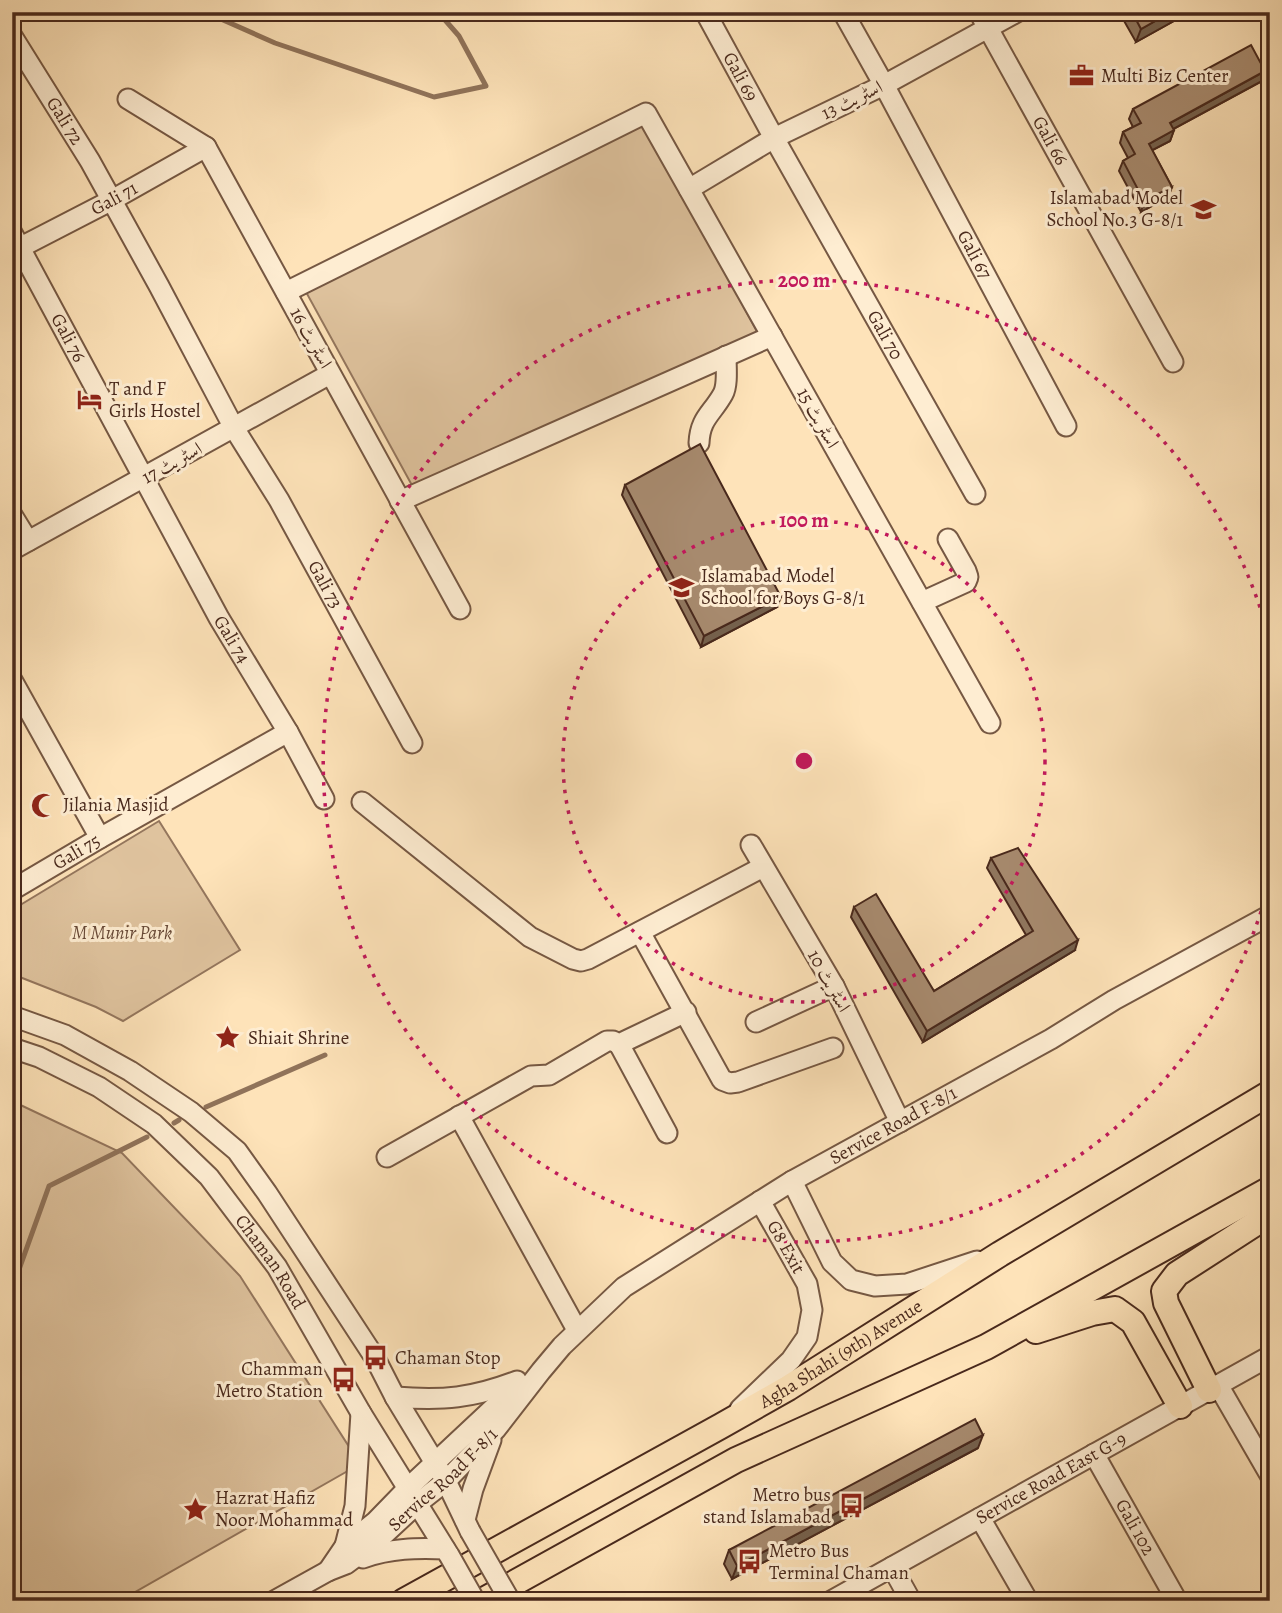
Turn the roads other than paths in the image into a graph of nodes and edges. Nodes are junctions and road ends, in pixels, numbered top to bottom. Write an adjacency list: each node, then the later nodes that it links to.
1 (843, 12): 6 (street, Gali 67)
2 (1017, 12): 4 (street, اسٹریٹ 13)
3 (708, 17): 8 (street, Gali 69)
4 (983, 20): 6 (street, اسٹریٹ 13); 16 (street, Gali 66)
5 (15, 38): 11 (street, Gali 72)
6 (884, 85): 8 (street, اسٹریٹ 13); 18 (street, Gali 67)
7 (128, 99): 9 (street, اسٹریٹ 16)
8 (774, 138): 10 (street, اسٹریٹ 13); 22 (street, Gali 70)
9 (206, 147): 11 (street, Gali 71); 13 (street, اسٹریٹ 16)
10 (689, 189): 13 (street, اسٹریٹ 15); 14 (street, اسٹریٹ 15)
11 (112, 200): 12 (street, Gali 71); 19 (street, Gali 72)
12 (16, 240): 21 (street, Gali 76)
13 (286, 292): 17 (street, اسٹریٹ 16)
14 (772, 336): 15 (street); 27 (street, اسٹریٹ 15)
15 (726, 356): 20 (street); 23 (street)
16 (1173, 362)
17 (330, 374): 19 (street, اسٹریٹ 17); 23 (street, اسٹریٹ 16)
18 (1066, 426)
19 (234, 428): 21 (street, اسٹریٹ 17); 32 (street, Gali 73)
20 (699, 443)
21 (144, 478): 26 (street, اسٹریٹ 17); 31 (street, Gali 74)
22 (975, 494)
23 (400, 501): 28 (street, اسٹریٹ 16)
24 (12, 515): 26 (street)
25 (948, 539): 27 (street)
26 (20, 545)
27 (922, 602): 30 (street, اسٹریٹ 15)
28 (460, 609)
29 (12, 680): 35 (street)
30 (990, 723)
31 (288, 732): 33 (street, Gali 74); 35 (street, Gali 75)
32 (412, 743)
33 (324, 799)
34 (362, 802): 40 (street)
35 (100, 838): 38 (street, Gali 75)
36 (751, 845): 37 (street, اسٹریٹ 10)
37 (763, 867): 40 (street); 41 (street, اسٹریٹ 10)
38 (12, 890)
39 (1270, 915): 50 (street, Service Road F-8/1)
40 (640, 932): 42 (street)
41 (834, 986): 44 (street); 50 (street, اسٹریٹ 10)
42 (686, 1012): 45 (street); 47 (street)
43 (12, 1016): 63 (street, Chaman Road)
44 (756, 1022)
45 (620, 1044): 49 (street); 51 (street)
46 (12, 1048): 65 (street, Chaman Road)
47 (833, 1048)
48 (1270, 1093): 57 (main road, Agha Shahi (9th) Avenue)
49 (459, 1116): 52 (street); 58 (street)
50 (900, 1122): 53 (street, Service Road F-8/1)
51 (667, 1133)
52 (387, 1157)
53 (792, 1181): 55 (street, Service Road F-8/1); 57 (street)
54 (1270, 1189): 59 (main road)
55 (760, 1201): 58 (street, Service Road F-8/1); 66 (street, G8 Exit)
56 (1270, 1214): 62 (main road)
57 (1000, 1254): 66 (main road, Agha Shahi (9th) Avenue)
58 (577, 1330): 61 (street, Service Road F-8/1)
59 (986, 1347): 64 (main road); 82 (main road)
60 (1270, 1356): 62 (street, Service Road East G-9)
61 (533, 1375): 63 (street); 67 (street, Service Road F-8/1); 69 (street, Service Road F-8/1)
62 (1213, 1387): 64 (street, Service Road East G-9); 70 (street)
63 (395, 1397): 69 (street, Chaman Road)
64 (1180, 1406): 68 (street, Service Road East G-9)
65 (361, 1413): 72 (street, Chaman Road); 76 (street)
66 (721, 1426): 80 (main road, Agha Shahi (9th) Avenue)
67 (496, 1429): 71 (street, Service Road F-8/1); 74 (street)
68 (1094, 1454): 73 (street, Service Road East G-9); 86 (street, Gali 102)
69 (436, 1463): 71 (street, Chaman Road); 72 (street, Service Road F-8/1)
70 (1270, 1475)
71 (450, 1489): 72 (street, Service Road F-8/1); 74 (street, Chaman Road)
72 (413, 1496): 75 (street, Chaman Road); 76 (street, Service Road F-8/1)
73 (980, 1518): 77 (street, Service Road East G-9); 85 (street)
74 (468, 1525): 78 (street, Chaman Road, bridge)
75 (447, 1552): 76 (street); 81 (street, Chaman Road, bridge)
76 (340, 1560): 79 (street, Service Road F-8/1)
77 (892, 1567): 83 (street, Service Road East G-9); 84 (street)
78 (509, 1600)
79 (274, 1601)
80 (404, 1601)
81 (475, 1601)
82 (482, 1601)
83 (831, 1601)
84 (911, 1601)
85 (1028, 1601)
86 (1177, 1601)

